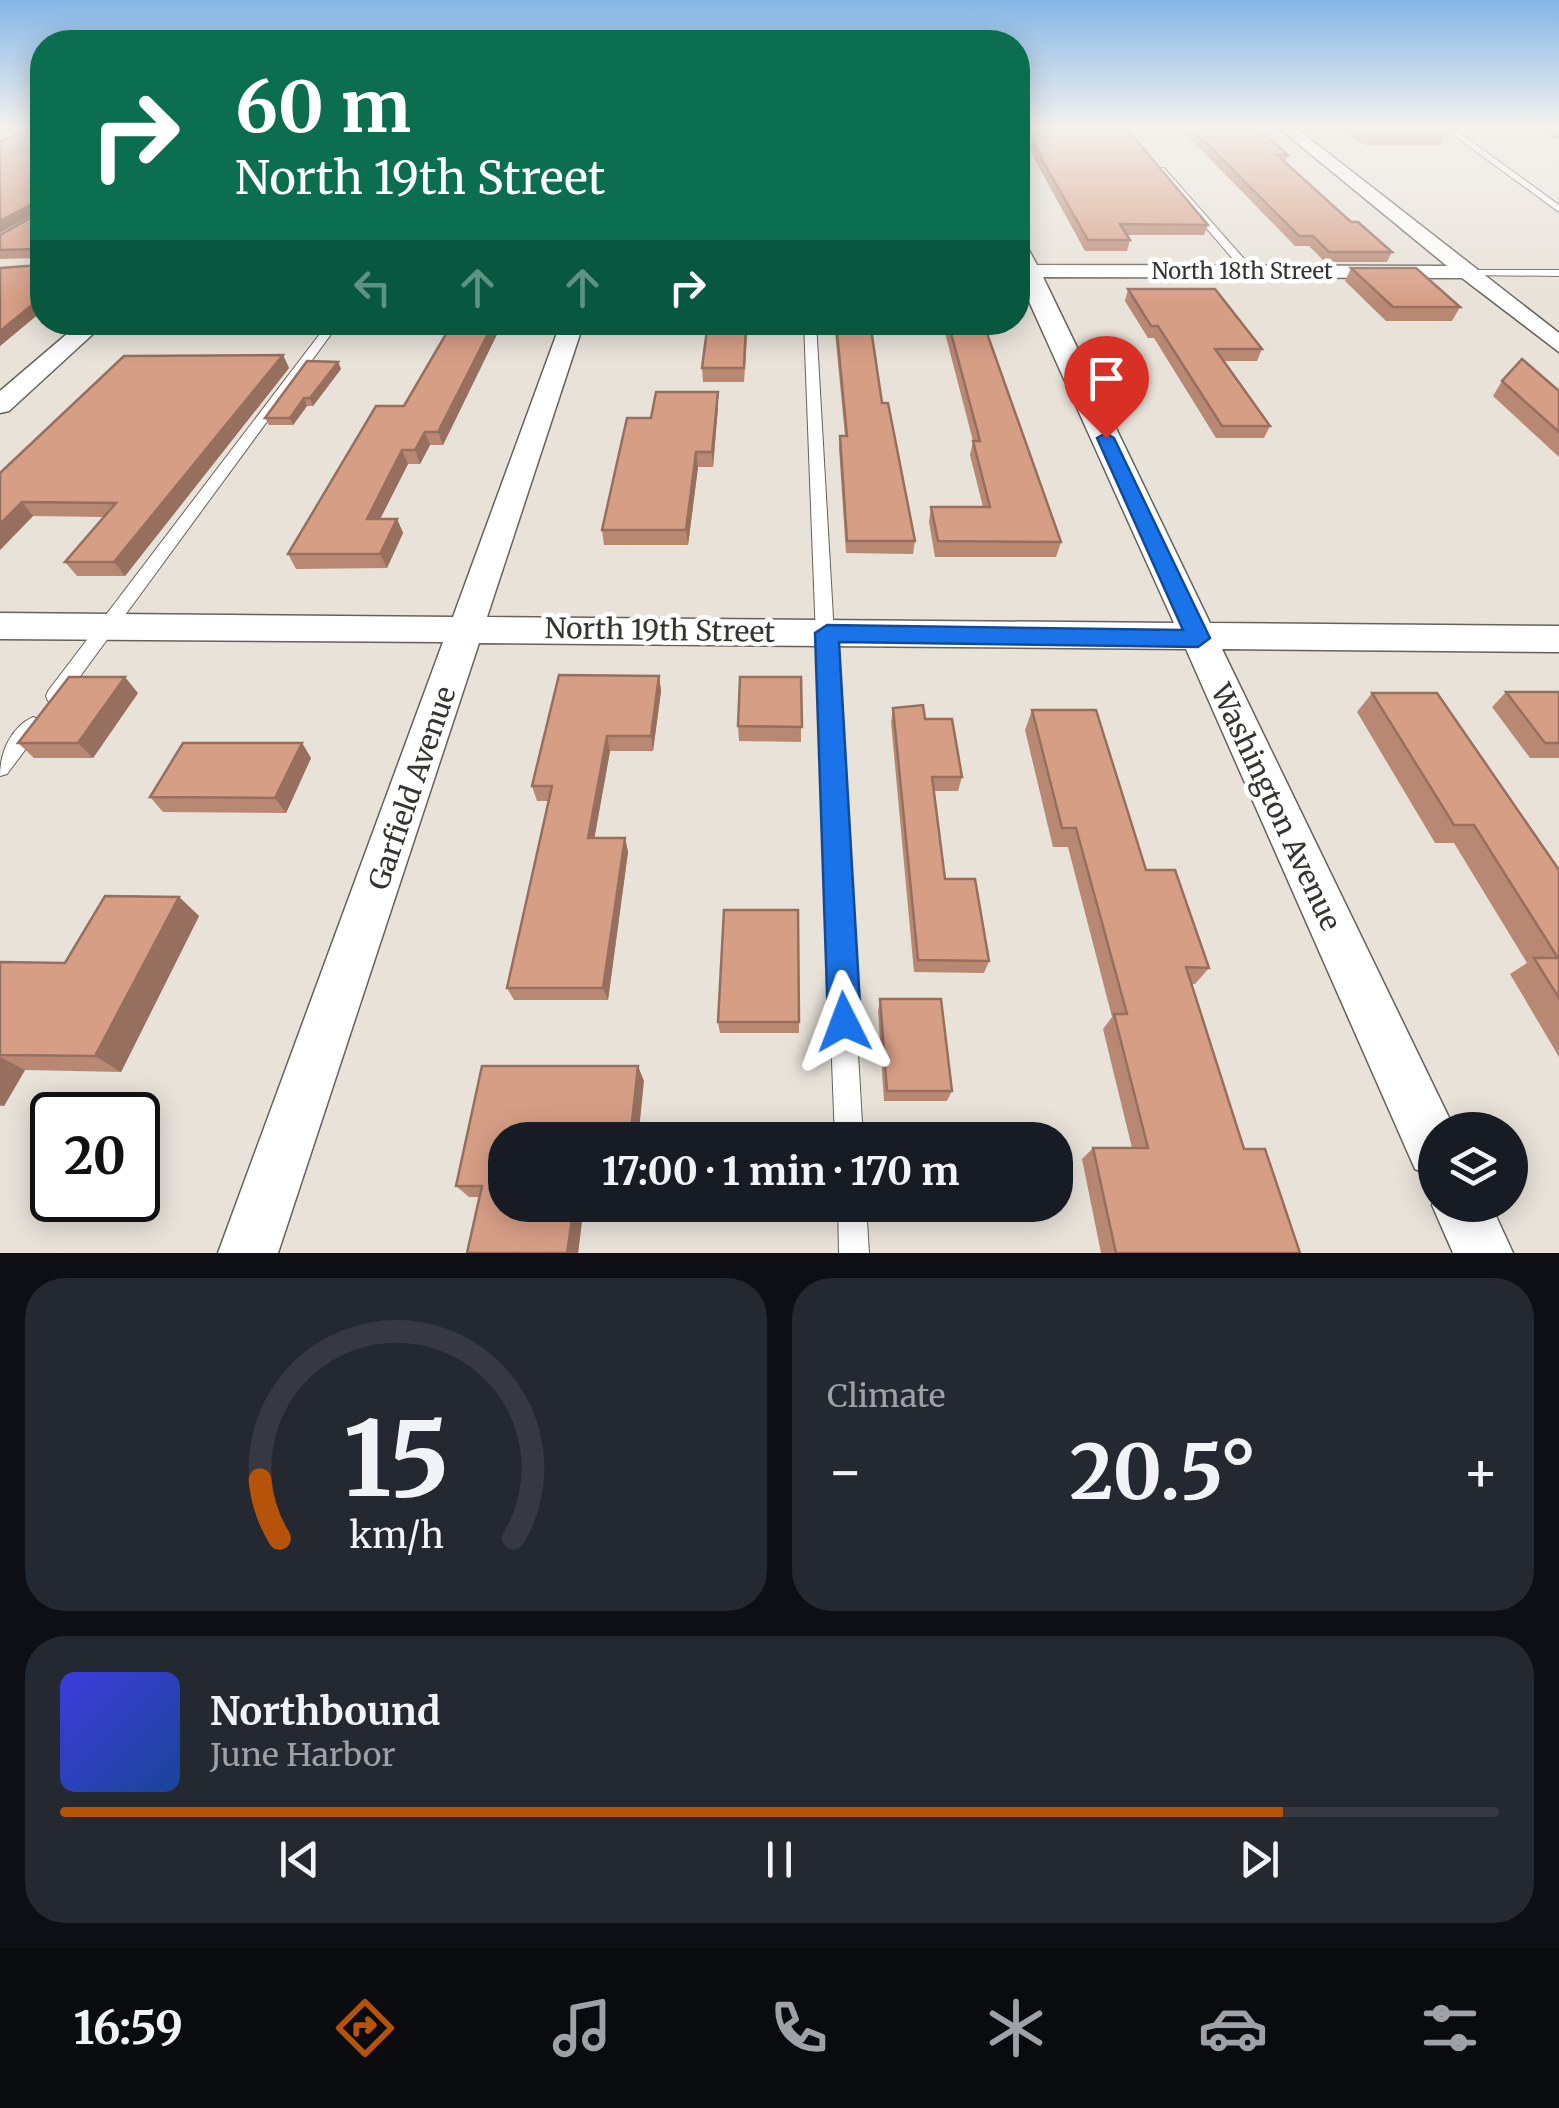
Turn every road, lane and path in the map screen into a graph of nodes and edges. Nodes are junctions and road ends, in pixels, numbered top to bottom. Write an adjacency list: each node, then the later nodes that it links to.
1 (1175, 186): 6 (lane)
2 (1359, 186): 7 (street)
3 (1528, 186): 4 (lane)
4 (1559, 209)
5 (1030, 263): 6 (street, North 18th Street)
6 (1249, 272): 7 (street, North 18th Street)
7 (1466, 272): 8 (lane); 14 (street)
8 (1559, 273)
9 (1030, 282): 20 (street, Washington Avenue)
10 (80, 335): 15 (street)
11 (325, 335): 17 (lane)
12 (569, 335): 18 (street, Garfield Avenue)
13 (811, 335): 19 (lane)
14 (1559, 345)
15 (0, 405)
16 (0, 626): 17 (street, North 19th Street)
17 (108, 626): 18 (street, North 19th Street); 22 (lane)
18 (468, 627): 19 (street, North 19th Street); 27 (street, Garfield Avenue)
19 (827, 633): 20 (street, North 19th Street); 24 (lane)
20 (1198, 638): 21 (street, North 19th Street); 23 (street, Washington Avenue)
21 (1559, 638)
22 (0, 768)
23 (1418, 1112)
24 (849, 1122)
25 (853, 1222): 28 (lane)
26 (1469, 1222): 29 (street)
27 (248, 1253)
28 (854, 1253)
29 (1484, 1253)

